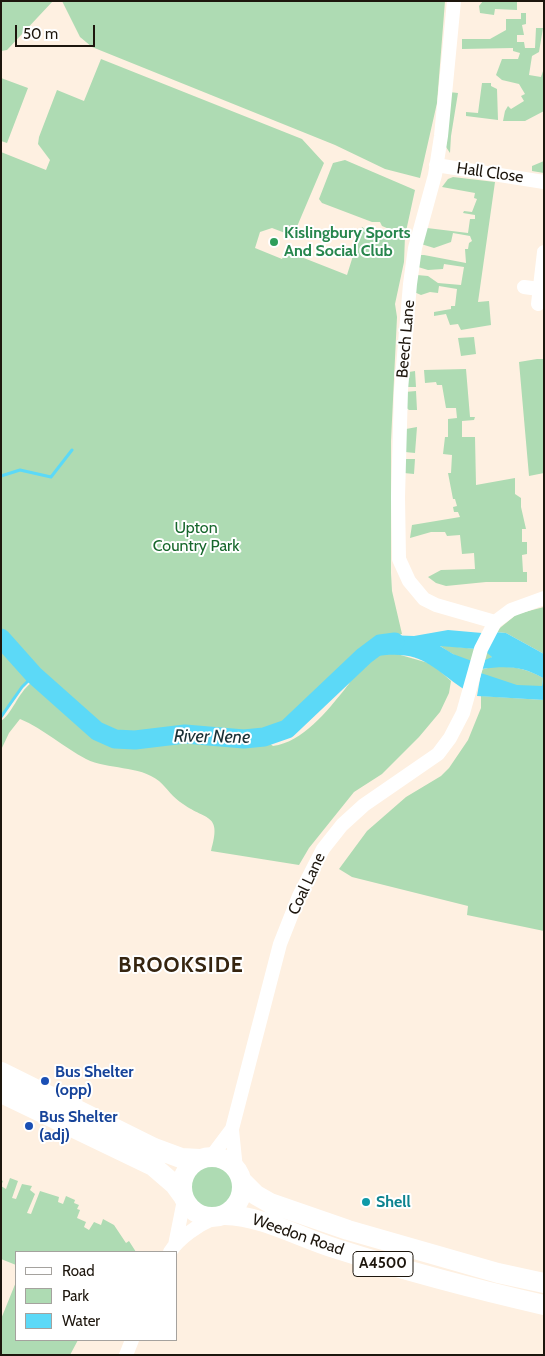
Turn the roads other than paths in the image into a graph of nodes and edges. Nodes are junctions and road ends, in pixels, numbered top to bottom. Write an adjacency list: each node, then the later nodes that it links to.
1 (454, 1): 2 (street, Beech Lane)
2 (436, 165): 3 (street, Hall Close); 9 (street, Beech Lane)
3 (544, 182)
4 (544, 252): 6 (street)
5 (524, 287): 6 (street)
6 (539, 289): 7 (street)
7 (538, 304)
8 (544, 598): 9 (street)
9 (491, 627): 12 (street, Coal Lane)
10 (1, 1072): 13 (highway)
11 (1, 1093): 15 (highway)
12 (232, 1129): 13 (street, Coal Lane); 14 (street, Coal Lane)
13 (206, 1158): 14 (highway); 15 (highway)
14 (238, 1174): 16 (highway); 18 (highway, Weedon Road / A4500)
15 (183, 1198): 16 (highway); 17 (street)
16 (219, 1216): 17 (street); 19 (highway, Weedon Road / A4500)
17 (172, 1248)
18 (544, 1283)
19 (544, 1305)
20 (132, 1341): 21 (street)
21 (126, 1355)

